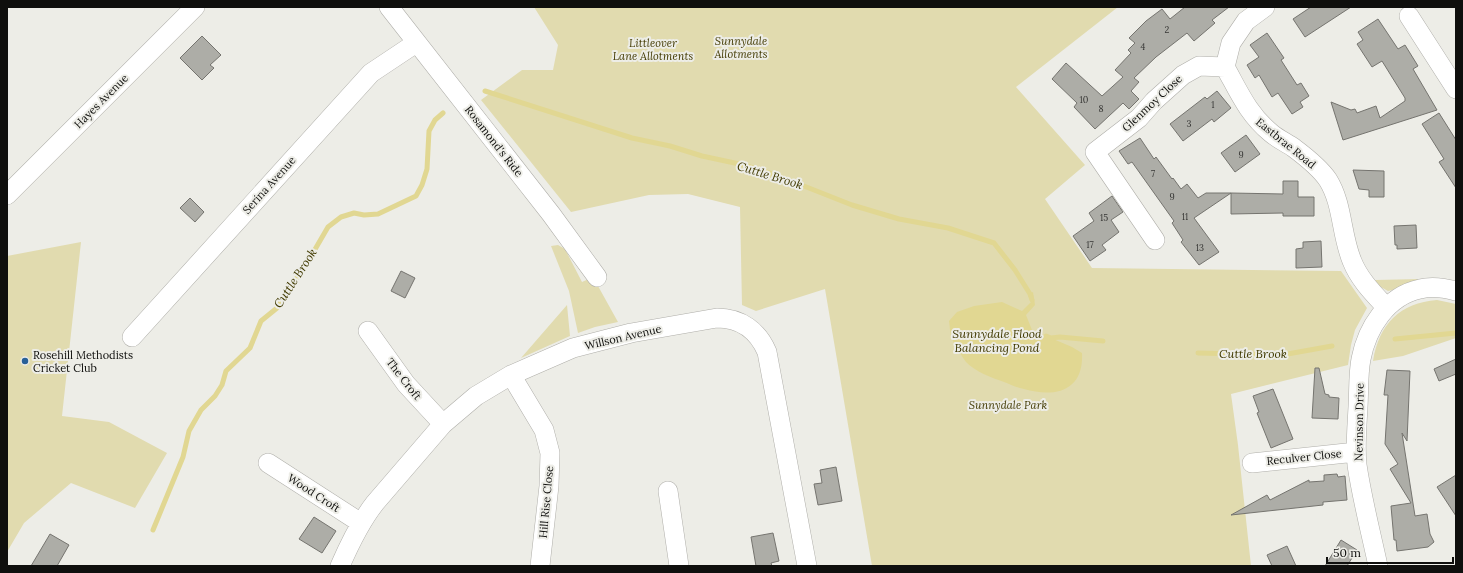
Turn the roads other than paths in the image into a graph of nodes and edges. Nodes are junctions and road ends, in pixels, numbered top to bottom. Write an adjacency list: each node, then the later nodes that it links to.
1 (195, 7): 8 (street, Hayes Avenue)
2 (388, 7): 5 (street, Rosamond's Ride)
3 (1265, 7): 6 (street)
4 (1409, 16): 7 (street)
5 (416, 43): 10 (street, Rosamond's Ride); 14 (street, Serina Avenue)
6 (1225, 67): 9 (street, Glenmoy Close); 12 (street, Eastbrae Road)
7 (1456, 89)
8 (7, 195)
9 (1155, 240)
10 (597, 277)
11 (1456, 291): 12 (street, Nevinson Drive)
12 (1386, 308): 17 (street, Nevinson Drive)
13 (368, 331): 16 (street, The Croft)
14 (132, 337)
15 (511, 376): 16 (street, Willson Avenue); 23 (street, Hill Rise Close); 25 (street, Willson Avenue)
16 (443, 424): 21 (street, Willson Avenue)
17 (1356, 452): 19 (street, Reculver Close); 26 (street, Nevinson Drive)
18 (268, 463): 21 (street, Wood Croft)
19 (1252, 463)
20 (668, 491): 24 (street)
21 (361, 523): 22 (street, Willson Avenue)
22 (340, 566)
23 (540, 566)
24 (679, 566)
25 (807, 566)
26 (1378, 566)

